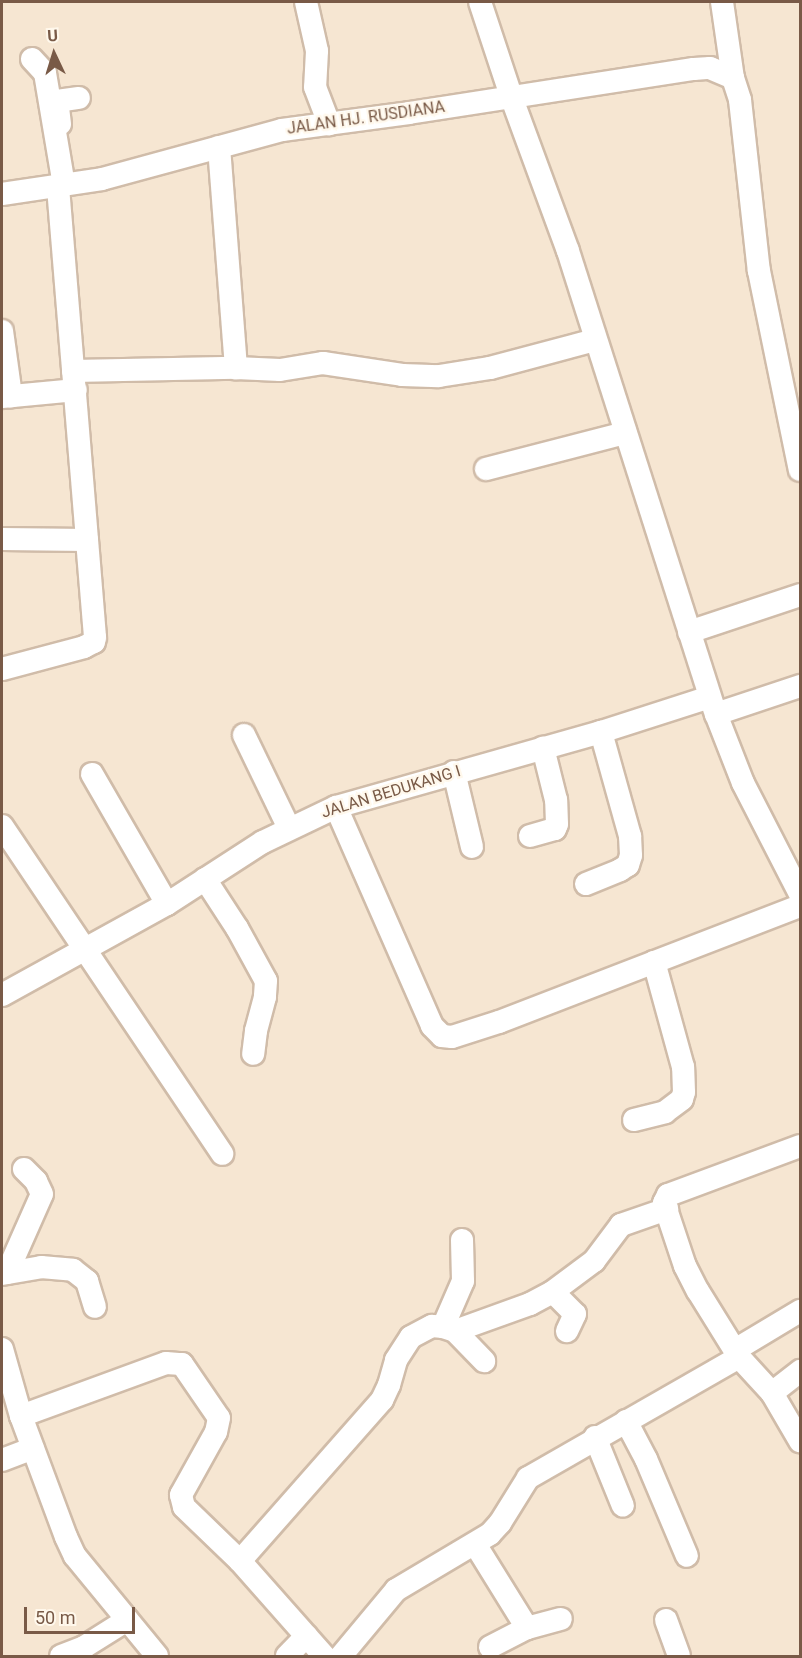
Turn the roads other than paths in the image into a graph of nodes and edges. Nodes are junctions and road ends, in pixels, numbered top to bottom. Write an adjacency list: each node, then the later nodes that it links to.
1 (306, 2): 8 (street)
2 (480, 2): 6 (street)
3 (722, 2): 5 (street)
4 (32, 59): 10 (street)
5 (733, 78): 6 (street, JALAN HJ. RUSDIANA); 16 (street)
6 (511, 96): 8 (street, JALAN HJ. RUSDIANA); 13 (street)
7 (79, 98): 10 (street)
8 (329, 124): 9 (street, JALAN HJ. RUSDIANA)
9 (219, 147): 10 (street, JALAN HJ. RUSDIANA); 14 (street)
10 (64, 185): 11 (street, JALAN HJ. RUSDIANA); 15 (street)
11 (2, 194)
12 (2, 331): 17 (street)
13 (595, 340): 14 (street); 18 (street)
14 (236, 368): 15 (street)
15 (74, 381): 17 (street); 22 (street)
16 (792, 387): 20 (street)
17 (6, 397)
18 (625, 434): 19 (street); 24 (street)
19 (486, 469)
20 (801, 470)
21 (2, 539): 22 (street)
22 (87, 540): 25 (street)
23 (801, 595): 24 (street)
24 (689, 632): 27 (street)
25 (2, 669)
26 (801, 686): 27 (street, JALAN BEDUKANG I)
27 (713, 706): 28 (street, JALAN BEDUKANG I); 40 (street)
28 (601, 732): 30 (street, JALAN BEDUKANG I); 39 (street)
29 (244, 735): 35 (street)
30 (543, 748): 31 (street, JALAN BEDUKANG I); 36 (street)
31 (454, 772): 33 (street, JALAN BEDUKANG I); 37 (street)
32 (92, 774): 41 (street)
33 (336, 807): 35 (street, JALAN BEDUKANG I); 44 (street)
34 (2, 826): 43 (street)
35 (289, 828): 38 (street, JALAN BEDUKANG I)
36 (531, 836)
37 (472, 847)
38 (205, 879): 41 (street, JALAN BEDUKANG I); 46 (street)
39 (586, 884)
40 (801, 894)
41 (167, 904): 43 (street, JALAN BEDUKANG I)
42 (801, 906): 44 (street)
43 (84, 952): 45 (street, JALAN BEDUKANG I); 49 (street)
44 (654, 963): 47 (street)
45 (2, 995)
46 (253, 1054)
47 (634, 1120)
48 (801, 1146): 51 (street)
49 (222, 1154)
50 (24, 1169): 53 (street)
51 (666, 1209): 54 (street); 60 (street)
52 (462, 1240): 57 (street)
53 (4, 1274): 55 (street)
54 (553, 1292): 57 (street); 58 (street)
55 (96, 1307)
56 (801, 1311): 60 (street)
57 (449, 1329): 61 (street); 73 (street)
58 (567, 1331)
59 (2, 1349): 64 (street)
60 (737, 1354): 63 (street); 65 (street)
61 (484, 1361)
62 (801, 1371): 63 (street)
63 (772, 1393): 67 (street)
64 (21, 1416): 68 (street); 73 (street)
65 (626, 1421): 66 (street); 72 (street)
66 (595, 1437): 70 (street); 71 (street)
67 (801, 1441)
68 (33, 1448): 69 (street); 75 (street)
69 (2, 1460)
70 (623, 1506)
71 (475, 1544): 77 (street); 84 (street)
72 (687, 1556)
73 (240, 1561): 78 (street)
74 (561, 1619): 77 (street)
75 (127, 1620): 80 (street); 81 (street)
76 (666, 1620): 85 (street)
77 (527, 1628): 79 (street)
78 (306, 1636): 82 (street); 83 (street)
79 (490, 1647)
80 (61, 1656)
81 (157, 1656)
82 (287, 1656)
83 (324, 1656)
84 (341, 1656)
85 (679, 1656)

